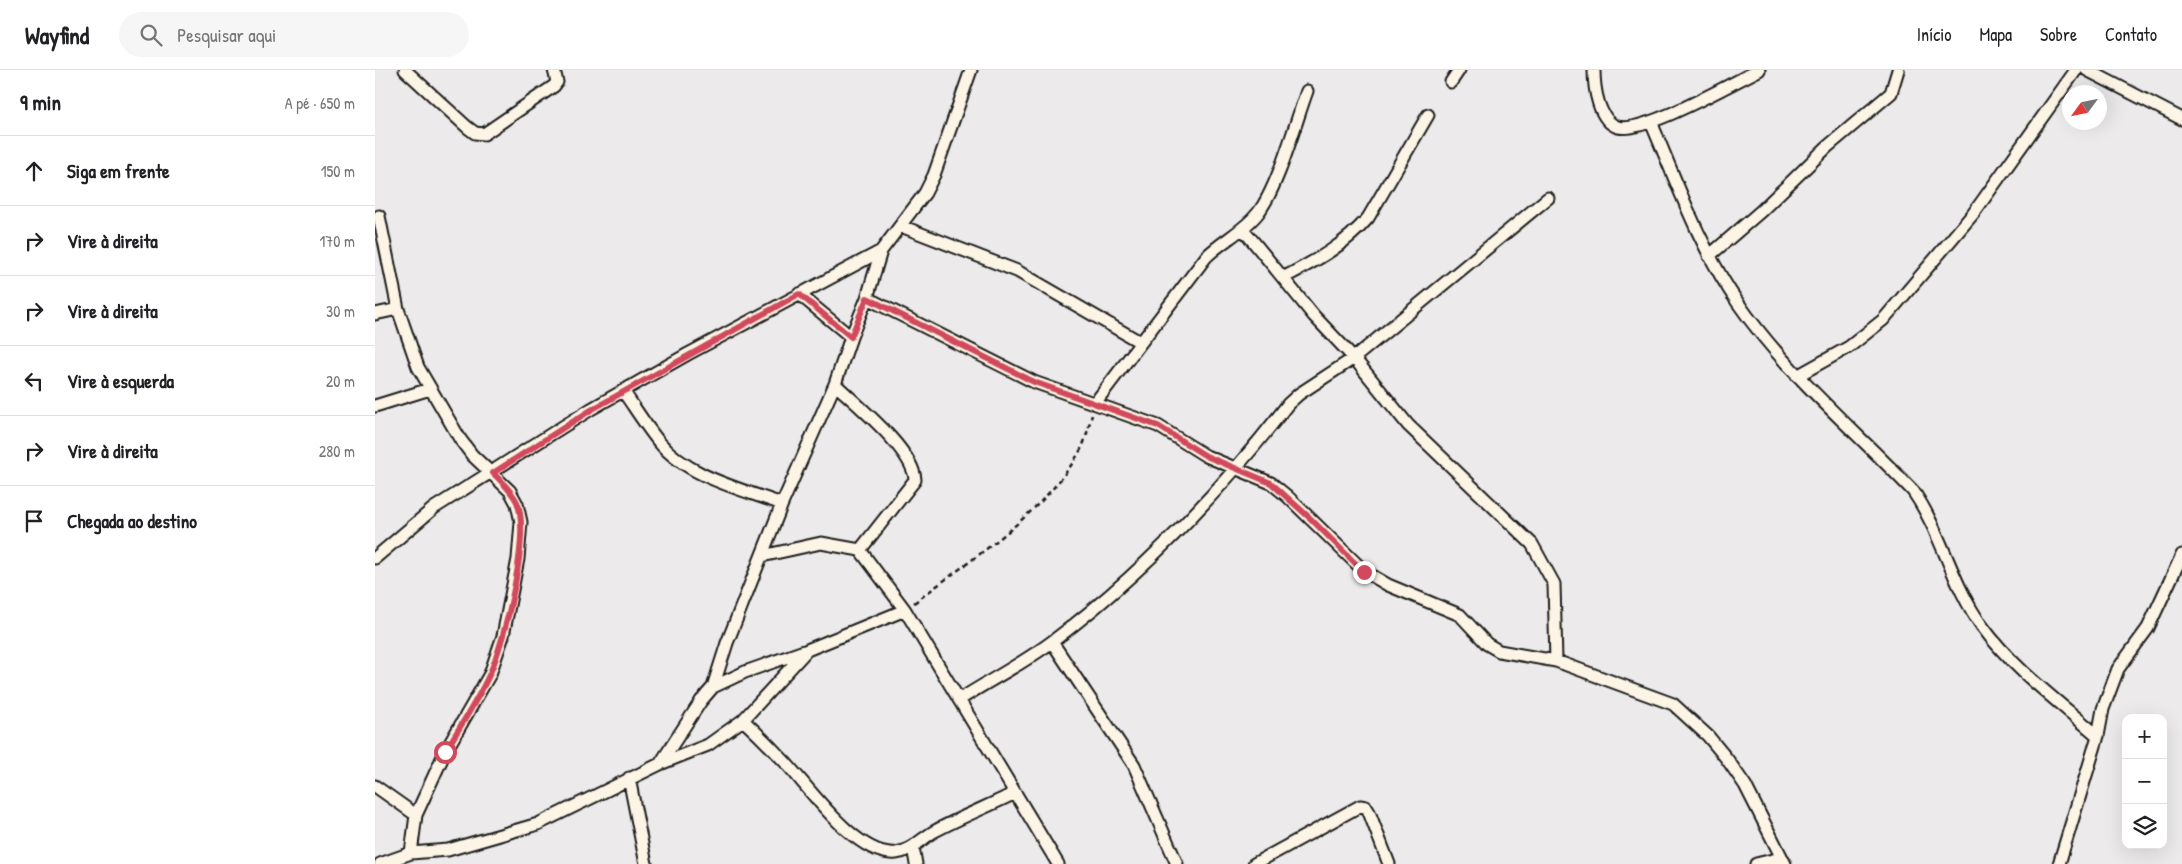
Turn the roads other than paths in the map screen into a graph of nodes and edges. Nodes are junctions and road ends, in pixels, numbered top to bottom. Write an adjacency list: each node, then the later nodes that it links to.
1 (405, 70): 2 (street)
2 (554, 70)
3 (971, 70): 17 (street)
4 (1459, 70): 10 (street)
5 (1593, 70): 14 (street)
6 (1759, 70): 14 (street)
7 (1898, 70): 20 (street)
8 (2076, 70): 29 (street)
9 (2087, 70): 13 (street)
10 (1451, 82)
11 (1307, 91): 18 (street)
12 (1428, 115): 21 (street)
13 (2182, 119)
14 (1651, 122): 20 (street)
15 (1548, 198): 28 (street)
16 (379, 216): 24 (street)
17 (901, 226): 19 (street); 27 (street)
18 (1243, 229): 21 (street); 27 (street)
19 (881, 251): 22 (street); 23 (street)
20 (1709, 256): 29 (street)
21 (1283, 278): 28 (street)
22 (799, 294): 26 (street); 32 (street)
23 (867, 298): 26 (street); 33 (street)
24 (398, 309): 25 (street); 31 (street)
25 (375, 314)
26 (851, 337): 30 (street)
27 (1140, 342): 33 (street)
28 (1353, 358): 35 (street); 45 (street)
29 (1797, 376): 49 (street)
30 (835, 384): 37 (street); 38 (street)
31 (430, 389): 34 (street); 36 (street)
32 (623, 391): 36 (street); 37 (street)
33 (1095, 403): 35 (street)
34 (375, 406)
35 (1235, 467): 43 (street); 45 (street)
36 (493, 473): 41 (street); 54 (street)
37 (782, 504): 40 (street)
38 (860, 550): 40 (street); 42 (street)
39 (2182, 555): 49 (street)
40 (762, 556): 46 (street)
41 (375, 558)
42 (905, 610): 44 (street); 47 (street)
43 (1052, 642): 47 (street); 62 (street)
44 (807, 650): 46 (street); 48 (street)
45 (1556, 661): 57 (street)
46 (713, 687): 50 (street)
47 (959, 700): 53 (street)
48 (743, 720): 50 (street); 55 (street)
49 (2098, 736): 66 (street)
50 (660, 764): 51 (street)
51 (629, 778): 56 (street); 59 (street)
52 (375, 786): 54 (street)
53 (1015, 793): 55 (street); 61 (street)
54 (416, 815): 56 (street)
55 (913, 847): 60 (street)
56 (411, 852): 58 (street)
57 (1783, 861): 65 (street)
58 (380, 864)
59 (647, 864)
60 (916, 864)
61 (1057, 864)
62 (1177, 864)
63 (1254, 864): 64 (street)
64 (1389, 864)
65 (1756, 864)
66 (2059, 864)

